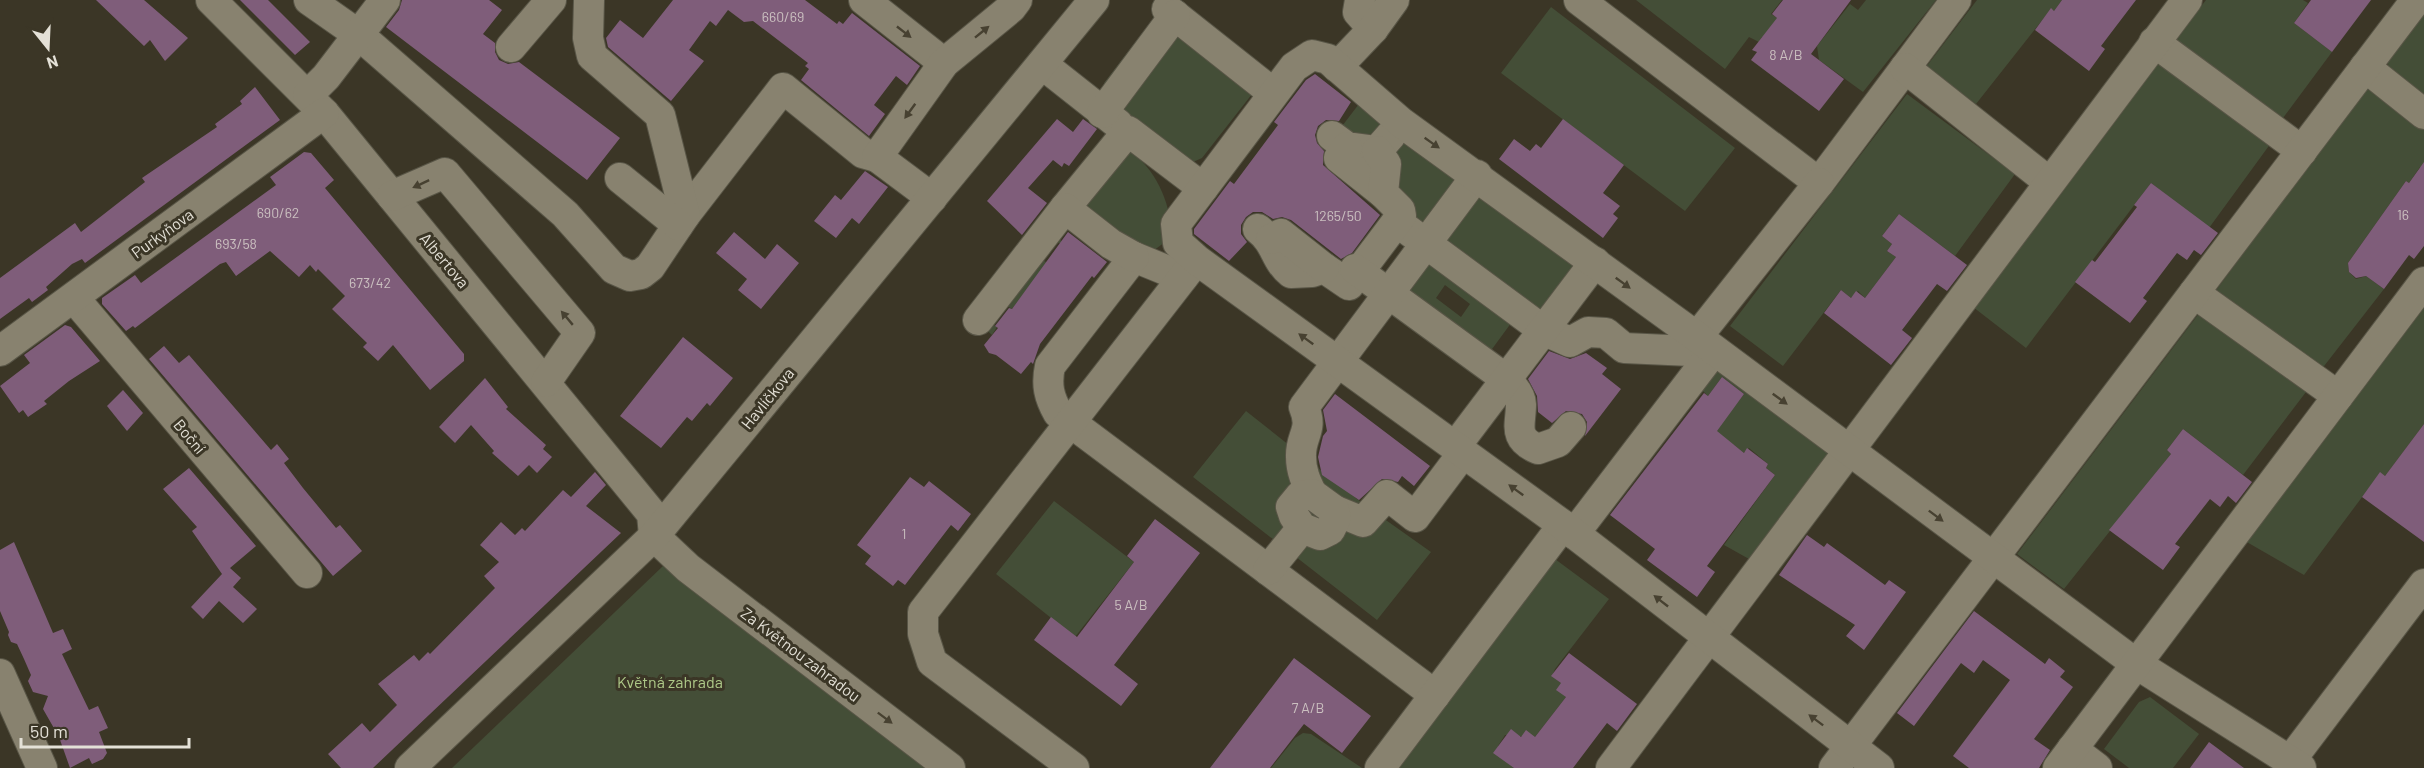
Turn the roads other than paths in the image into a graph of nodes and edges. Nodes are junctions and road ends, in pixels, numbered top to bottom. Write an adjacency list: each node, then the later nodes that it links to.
1 (211, 0): 25 (street, Albertova)
2 (309, 0): 16 (street)
3 (385, 0): 16 (street, Purkyňova)
4 (551, 0): 18 (street)
5 (589, 0): 42 (street)
6 (864, 0): 19 (street, one-way to 19)
7 (1017, 0): 19 (street, one-way to 7)
8 (1094, 0): 20 (street, Havlíčkova)
9 (1360, 0): 15 (street)
10 (1394, 0): 15 (street)
11 (1580, 0): 36 (street)
12 (1956, 0): 23 (street)
13 (2187, 0): 17 (street)
14 (2416, 0): 22 (street)
15 (1373, 29): 21 (street)
16 (359, 35): 25 (street, Purkyňova); 42 (street)
17 (2154, 42): 31 (street); 35 (street)
18 (512, 47)
19 (944, 63): 32 (street, one-way to 32)
20 (1041, 64): 26 (street); 40 (street, Havlíčkova)
21 (1337, 67): 24 (street); 28 (street)
22 (2365, 67): 27 (street); 31 (street)
23 (1905, 68): 35 (street); 36 (street)
24 (1273, 93): 26 (street); 37 (street)
25 (319, 95): 39 (street, Albertova); 53 (street, Purkyňova)
26 (1102, 113): 29 (street)
27 (2424, 114)
28 (1402, 123): 30 (street); 33 (street, one-way to 33)
29 (1128, 131): 37 (street); 41 (street)
30 (1377, 151): 38 (street); 38 (street)
31 (2302, 151): 52 (street)
32 (877, 157): 40 (street); 42 (street)
33 (1478, 175): 45 (street); 47 (street)
34 (620, 178): 42 (street)
35 (2049, 182): 65 (street)
36 (1819, 183): 56 (street)
37 (1203, 188): 48 (street)
38 (1383, 193): 43 (street)
39 (392, 196): 60 (street, Albertova); 60 (street, one-way to 39)
40 (932, 198): 68 (street, Havlíčkova)
41 (1065, 208): 46 (street); 54 (street)
42 (681, 220)
43 (1397, 222): 45 (street); 49 (street)
44 (1265, 234): 49 (street)
45 (1426, 243): 51 (street); 55 (street)
46 (1134, 257): 48 (street); 62 (street)
47 (1595, 262): 55 (street); 56 (street, one-way to 56)
48 (1190, 268): 58 (street, one-way to 48); 62 (street)
49 (1357, 270): 51 (street)
50 (2424, 282): 61 (street)
51 (1389, 293): 58 (street); 59 (street)
52 (2194, 293): 61 (street); 69 (street)
53 (74, 298): 57 (street, Purkyňova); 71 (street, Boční)
54 (978, 320)
55 (1543, 330): 56 (street); 59 (street)
56 (1705, 345): 65 (street, one-way to 65); 67 (street)
57 (0, 351)
58 (1337, 362): 64 (street); 66 (street)
59 (1506, 378): 63 (street); 64 (street)
60 (546, 382): 68 (street, Albertova)
61 (2338, 396): 74 (street)
62 (1072, 423): 70 (street); 84 (street)
63 (1571, 427)
64 (1459, 450): 66 (street); 67 (street, one-way to 64)
65 (1849, 450): 69 (street, one-way to 69); 73 (street)
66 (1323, 502): 70 (street)
67 (1569, 529): 73 (street, one-way to 67); 76 (street)
68 (654, 537): 82 (street, Havlíčkova); 83 (street, Za Květnou zahradou, one-way to 83)
69 (1993, 559): 74 (street); 77 (street)
70 (1268, 570): 76 (street)
71 (307, 573)
72 (2424, 584): 80 (street)
73 (1709, 638): 77 (street, one-way to 73); 79 (street)
74 (2135, 663): 78 (street); 80 (street)
75 (0, 674): 81 (street)
76 (1435, 695): 85 (street)
77 (1842, 757): 86 (street)
78 (2065, 758): 87 (street)
79 (1620, 765)
80 (2295, 765)
81 (42, 768)
82 (410, 768)
83 (950, 768)
84 (1074, 768)
85 (1380, 768)
86 (1879, 768)
87 (2097, 768)

